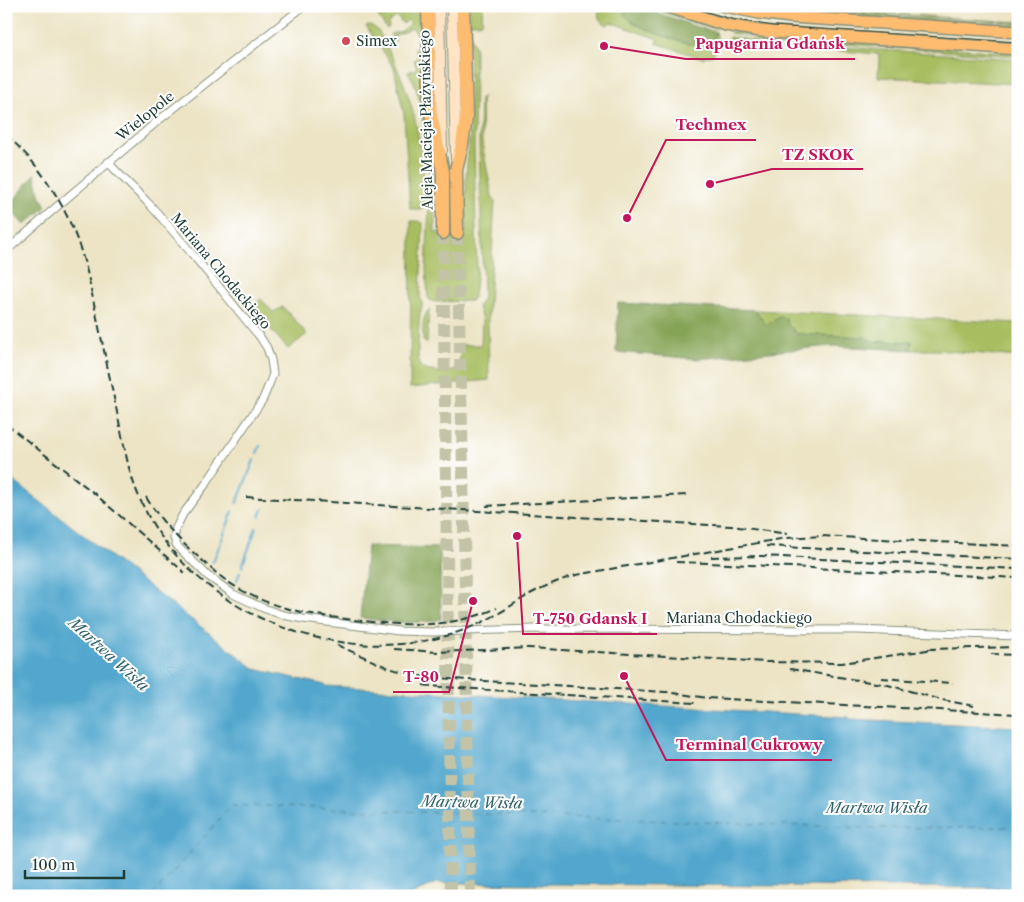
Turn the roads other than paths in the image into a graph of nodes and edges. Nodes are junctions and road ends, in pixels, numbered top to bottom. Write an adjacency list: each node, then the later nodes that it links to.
1 (304, 6): 10 (street, Wielopole)
2 (428, 6): 12 (highway)
3 (439, 6): 12 (main road, Aleja Macieja Płażyńskiego)
4 (452, 6): 11 (main road, Aleja Macieja Płażyńskiego)
5 (463, 6): 11 (highway)
6 (666, 6): 9 (main road)
7 (724, 6): 8 (main road)
8 (1018, 32)
9 (1018, 49)
10 (108, 162): 15 (street, Wielopole); 16 (street, Mariana Chodackiego)
11 (456, 170): 14 (highway, Aleja Macieja Płażyńskiego)
12 (443, 172): 13 (highway, Aleja Macieja Płażyńskiego)
13 (443, 233)
14 (457, 233)
15 (6, 251)
16 (1018, 636)

